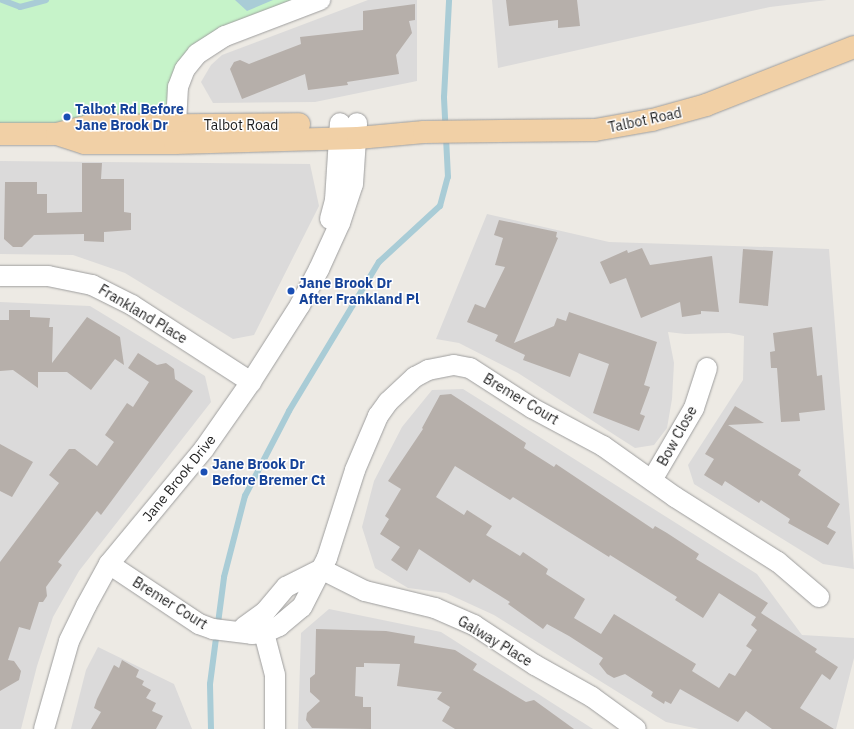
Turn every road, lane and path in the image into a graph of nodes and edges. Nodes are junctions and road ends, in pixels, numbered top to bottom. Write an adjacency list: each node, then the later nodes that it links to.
1 (320, 0): 5 (street)
2 (854, 47): 3 (main road, Talbot Road)
3 (349, 130): 5 (main road, Talbot Road); 8 (street, Jane Brook Drive)
4 (0, 134): 5 (main road, Talbot Road)
5 (175, 134)
6 (0, 276): 8 (street, Frankland Place)
7 (707, 368): 9 (street, Bow Close)
8 (251, 382): 10 (street, Jane Brook Drive)
9 (652, 480): 11 (street, Bremer Court); 12 (street, Bremer Court)
10 (109, 564): 13 (street, Bremer Court); 14 (street, Jane Brook Drive)
11 (321, 569): 13 (street, Bremer Court); 13 (street, Bremer Court); 16 (street, Galway Place)
12 (819, 597)
13 (260, 626): 15 (street)
14 (44, 729)
15 (275, 729)
16 (636, 729)

